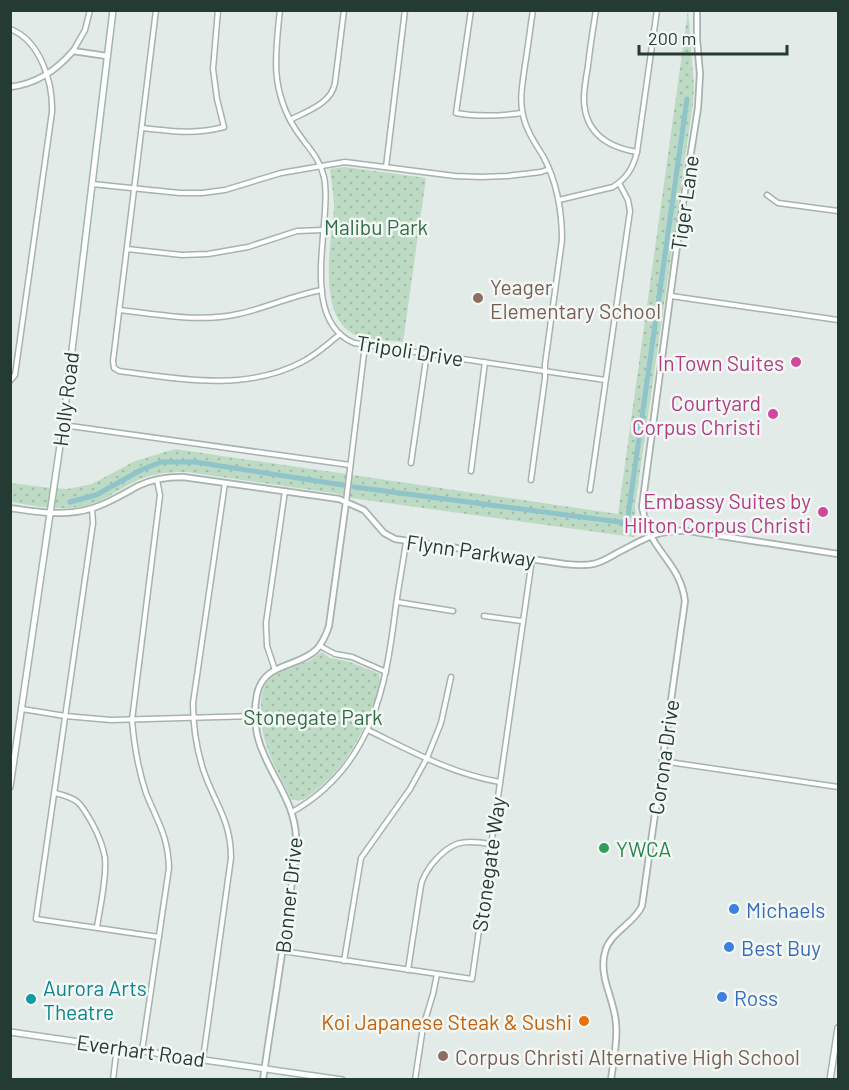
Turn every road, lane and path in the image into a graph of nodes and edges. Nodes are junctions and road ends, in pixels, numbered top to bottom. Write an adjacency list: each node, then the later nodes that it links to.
1 (90, 10): 14 (street)
2 (112, 10): 15 (main road, Holly Road)
3 (156, 10): 20 (street)
4 (218, 10): 20 (street)
5 (280, 10): 19 (street, Tripoli Drive)
6 (344, 10): 19 (street)
7 (405, 10): 23 (street)
8 (471, 10): 18 (street)
9 (533, 10): 18 (street)
10 (596, 10): 21 (street)
11 (657, 10): 21 (street)
12 (697, 10): 34 (street, Tiger Lane)
13 (10, 29): 16 (street)
14 (73, 51): 15 (street); 16 (street)
15 (107, 56): 26 (main road, Holly Road)
16 (46, 75): 17 (street); 43 (street)
17 (10, 87)
18 (522, 113): 24 (street)
19 (290, 120): 22 (street, Tripoli Drive)
20 (142, 128): 27 (street)
21 (637, 152): 25 (street)
22 (321, 165): 23 (street); 27 (street); 31 (street, Tripoli Drive)
23 (386, 167): 24 (street)
24 (549, 169): 29 (street)
25 (619, 183): 29 (street); 42 (street)
26 (93, 184): 27 (street); 44 (main road, Holly Road)
27 (134, 188): 32 (street)
28 (767, 195): 30 (street)
29 (559, 200): 41 (street)
30 (838, 211)
31 (323, 230): 32 (street); 33 (street, Tripoli Drive)
32 (127, 249): 35 (street)
33 (322, 290): 35 (street); 37 (street, Tripoli Drive)
34 (671, 296): 36 (street); 57 (street, Tiger Lane)
35 (119, 310): 37 (street)
36 (838, 320)
37 (340, 334): 38 (street, Tripoli Drive)
38 (365, 345): 39 (street, Tripoli Drive); 46 (street)
39 (427, 353): 40 (street, Tripoli Drive); 45 (street)
40 (485, 362): 41 (street, Tripoli Drive); 47 (street)
41 (544, 370): 42 (street, Tripoli Drive); 49 (street)
42 (606, 380): 51 (street)
43 (10, 381)
44 (63, 425): 46 (street); 56 (main road, Holly Road)
45 (411, 463)
46 (350, 465): 53 (street)
47 (471, 471)
48 (157, 480): 50 (street, Flynn Parkway); 55 (street, Flynn Parkway); 73 (street)
49 (531, 480)
50 (225, 483): 52 (street, Flynn Parkway); 72 (street)
51 (590, 490)
52 (285, 491): 53 (street, Flynn Parkway); 66 (street)
53 (346, 502): 58 (street, Flynn Parkway); 65 (street)
54 (10, 508): 56 (street, Flynn Parkway)
55 (92, 509): 56 (street, Flynn Parkway); 70 (street)
56 (50, 513): 69 (main road, Holly Road)
57 (651, 536): 59 (street, Flynn Parkway); 60 (street, Flynn Parkway); 76 (street, Corona Drive)
58 (406, 542): 60 (street, Flynn Parkway); 61 (street)
59 (838, 554)
60 (532, 560): 64 (street, Stonegate Way)
61 (397, 602): 62 (street); 67 (street)
62 (453, 611)
63 (484, 616): 64 (street)
64 (522, 621): 77 (street, Stonegate Way)
65 (320, 646): 66 (street); 67 (street)
66 (275, 670): 71 (street, Bonner Drive)
67 (386, 672): 74 (street)
68 (451, 677): 75 (street)
69 (22, 710): 70 (street); 78 (main road, Holly Road)
70 (65, 716): 73 (street); 80 (street)
71 (255, 716): 72 (street); 81 (street, Bonner Drive)
72 (193, 718): 73 (street); 93 (street)
73 (132, 720): 84 (street)
74 (368, 730): 75 (street); 81 (street)
75 (427, 758): 77 (street); 86 (street)
76 (662, 761): 79 (street); 99 (street, Corona Drive)
77 (500, 782): 82 (street, Stonegate Way)
78 (10, 787)
79 (838, 787)
80 (55, 793): 83 (street); 83 (street)
81 (292, 812): 85 (street, Bonner Drive)
82 (491, 844): 87 (street); 88 (street, Stonegate Way)
83 (97, 927): 84 (street)
84 (159, 937): 92 (street)
85 (282, 951): 86 (street, Stonegate Way); 94 (street, Bonner Drive)
86 (344, 961): 87 (street, Stonegate Way)
87 (408, 970): 88 (street, Stonegate Way)
88 (437, 974): 98 (street)
89 (838, 1028): 100 (main road)
90 (10, 1032): 91 (main road, Everhart Road)
91 (117, 1047): 92 (main road, Everhart Road); 95 (street)
92 (142, 1051): 93 (main road, Everhart Road)
93 (203, 1059): 94 (main road, Everhart Road)
94 (265, 1068): 96 (street, Bonner Drive); 97 (main road, Everhart Road)
95 (113, 1080)
96 (263, 1080)
97 (342, 1080)
98 (415, 1080)
99 (611, 1080)
100 (831, 1080)

